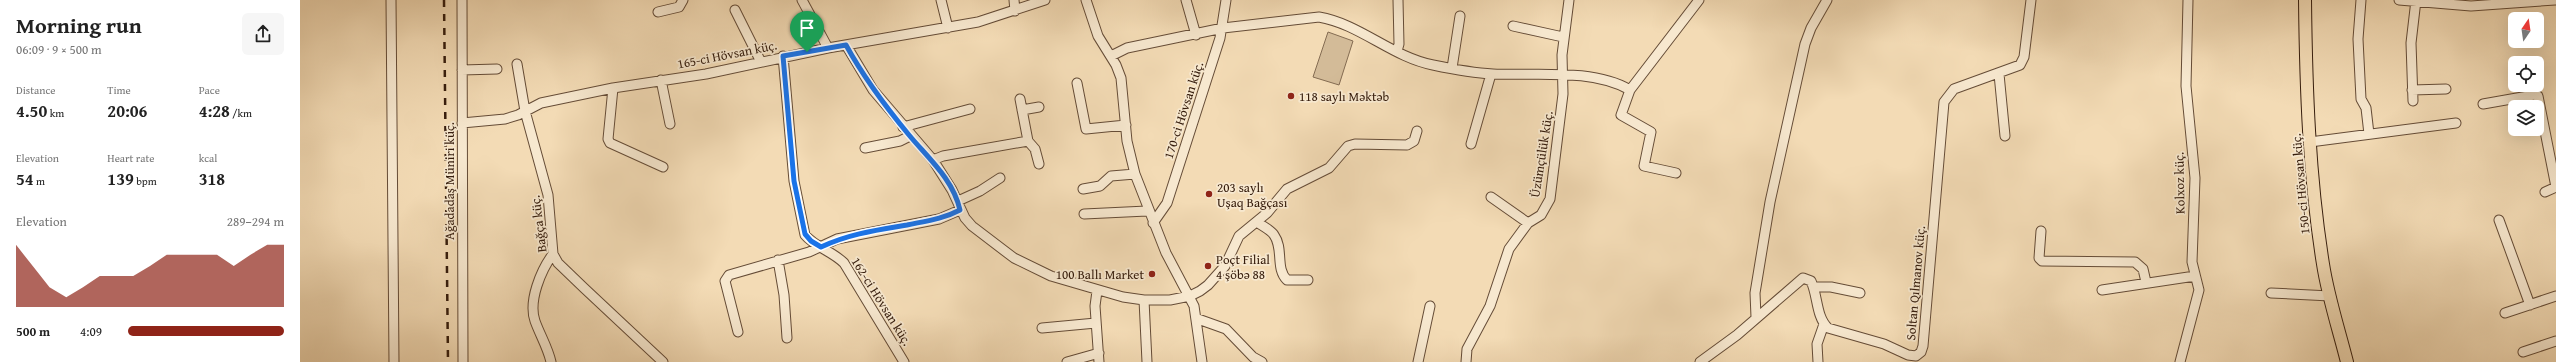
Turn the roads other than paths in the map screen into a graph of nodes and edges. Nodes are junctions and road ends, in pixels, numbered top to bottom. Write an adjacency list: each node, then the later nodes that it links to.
1 (391, 0): 118 (street)
2 (462, 0): 41 (street, Ağadadaş Müniri küç.)
3 (683, 0): 25 (street)
4 (802, 0): 33 (street)
5 (941, 0): 28 (street)
6 (1014, 0): 24 (street)
7 (1045, 0): 24 (street, 165-ci Hövsan küç.)
8 (1086, 0): 36 (street)
9 (1186, 0): 30 (street)
10 (1226, 0): 29 (street, 170-ci Hövsan küç.)
11 (1398, 0): 34 (street)
12 (1569, 0): 31 (street, Üzümçülük küç.)
13 (1699, 0): 49 (street)
14 (1827, 0): 107 (street)
15 (2031, 0): 43 (street, Soltan Qılmanov küç.)
16 (2188, 0): 92 (street, Kolxoz küç.)
17 (2305, 0): 68 (main road, 150-ci Hövsan küç.)
18 (2361, 0): 64 (street)
19 (2399, 0): 21 (street)
20 (2555, 0): 22 (street)
21 (2416, 1): 22 (street); 50 (street)
22 (2495, 3)
23 (735, 10): 37 (street)
24 (1015, 11): 28 (street, 165-ci Hövsan küç.)
25 (658, 12)
26 (1460, 16): 39 (street)
27 (1513, 26): 31 (street)
28 (948, 28): 32 (street, 165-ci Hövsan küç.)
29 (1223, 28): 30 (street); 34 (street); 86 (street, 170-ci Hövsan küç.)
30 (1196, 35): 36 (street)
31 (1563, 37): 44 (street, Üzümçülük küç.)
32 (846, 45): 33 (street, 165-ci Hövsan küç.); 62 (street)
33 (828, 48): 35 (street, 165-ci Hövsan küç.)
34 (1397, 51): 39 (street)
35 (783, 56): 37 (street, 165-ci Hövsan küç.); 89 (street, 162-ci Hövsan küç.)
36 (1111, 56): 61 (street)
37 (761, 62): 45 (street, 165-ci Hövsan küç.)
38 (517, 64): 57 (street, Bağça küç.)
39 (1452, 68): 42 (street)
40 (497, 69): 41 (street)
41 (462, 70): 58 (street, Ağadadaş Müniri küç.)
42 (1491, 74): 44 (street); 69 (street)
43 (2000, 74): 66 (street); 117 (street, Soltan Qılmanov küç.)
44 (1563, 76): 49 (street); 87 (street, Üzümçülük küç.)
45 (661, 80): 47 (street, 165-ci Hövsan küç.); 60 (street)
46 (1077, 83): 61 (street)
47 (613, 88): 57 (street, 165-ci Hövsan küç.); 73 (street)
48 (2446, 89): 50 (street)
49 (1630, 90): 74 (street)
50 (2412, 90): 52 (street)
51 (1020, 99): 56 (street)
52 (2413, 101)
53 (2483, 104): 77 (street)
54 (1039, 107): 56 (street)
55 (970, 109): 62 (street)
56 (1022, 110): 67 (street)
57 (525, 111): 58 (street, 165-ci Hövsan küç.); 90 (street, Bağça küç.)
58 (462, 123): 119 (street, Ağadadaş Müniri küç.)
59 (2456, 123): 64 (street)
60 (670, 124)
61 (1126, 125): 75 (street)
62 (903, 127): 65 (street)
63 (1417, 130): 85 (street)
64 (2369, 134): 68 (street)
65 (910, 136): 70 (street); 71 (street)
66 (2005, 136)
67 (1028, 140): 71 (street); 72 (street)
68 (2310, 142): 101 (main road, 150-ci Hövsan küç.)
69 (1471, 144)
70 (865, 148)
71 (933, 160): 81 (street)
72 (1039, 164)
73 (663, 167)
74 (1676, 173)
75 (1135, 174): 78 (street); 82 (street)
76 (1000, 178): 81 (street)
77 (2556, 187): 79 (street)
78 (1083, 189)
79 (2545, 192)
80 (1491, 197): 87 (street)
81 (959, 205): 89 (street); 97 (street)
82 (1147, 211): 83 (street); 86 (street)
83 (1084, 214)
84 (2499, 220): 104 (street)
85 (1257, 222): 93 (street); 100 (street)
86 (1153, 223): 100 (street)
87 (1528, 224): 128 (street, Üzümçülük küç.)
88 (2042, 231): 94 (street)
89 (821, 247): 91 (street); 122 (street, 162-ci Hövsan küç.)
90 (553, 254): 120 (street); 121 (street, Bağça küç.)
91 (778, 260): 112 (street); 113 (street)
92 (2195, 276): 94 (street); 131 (street, Kolxoz küç.)
93 (1308, 280)
94 (2146, 282): 96 (street)
95 (1814, 287): 98 (street); 107 (street); 110 (street)
96 (2102, 290)
97 (1097, 291): 103 (street); 109 (street)
98 (1860, 293)
99 (2271, 293): 101 (street)
100 (1190, 296): 103 (street); 108 (street)
101 (2330, 296): 132 (main road, 150-ci Hövsan küç.)
102 (2556, 296): 104 (street)
103 (1144, 300): 124 (street)
104 (2530, 305): 106 (street)
105 (1430, 306): 127 (street)
106 (2505, 313)
107 (1756, 318): 129 (street)
108 (1198, 319): 125 (street); 126 (street)
109 (1096, 323): 111 (street); 116 (street)
110 (1824, 324): 117 (street, Soltan Qılmanov küç.); 130 (street)
111 (1042, 328)
112 (738, 332)
113 (787, 338)
114 (2556, 341): 115 (street)
115 (2523, 352)
116 (1099, 358): 123 (street)
117 (1907, 358)
118 (394, 362)
119 (463, 362)
120 (551, 362)
121 (663, 362)
122 (904, 362)
123 (1067, 362)
124 (1147, 362)
125 (1202, 362)
126 (1262, 362)
127 (1418, 362)
128 (1466, 362)
129 (1700, 362)
130 (1818, 362)
131 (2180, 362)
132 (2347, 362)

